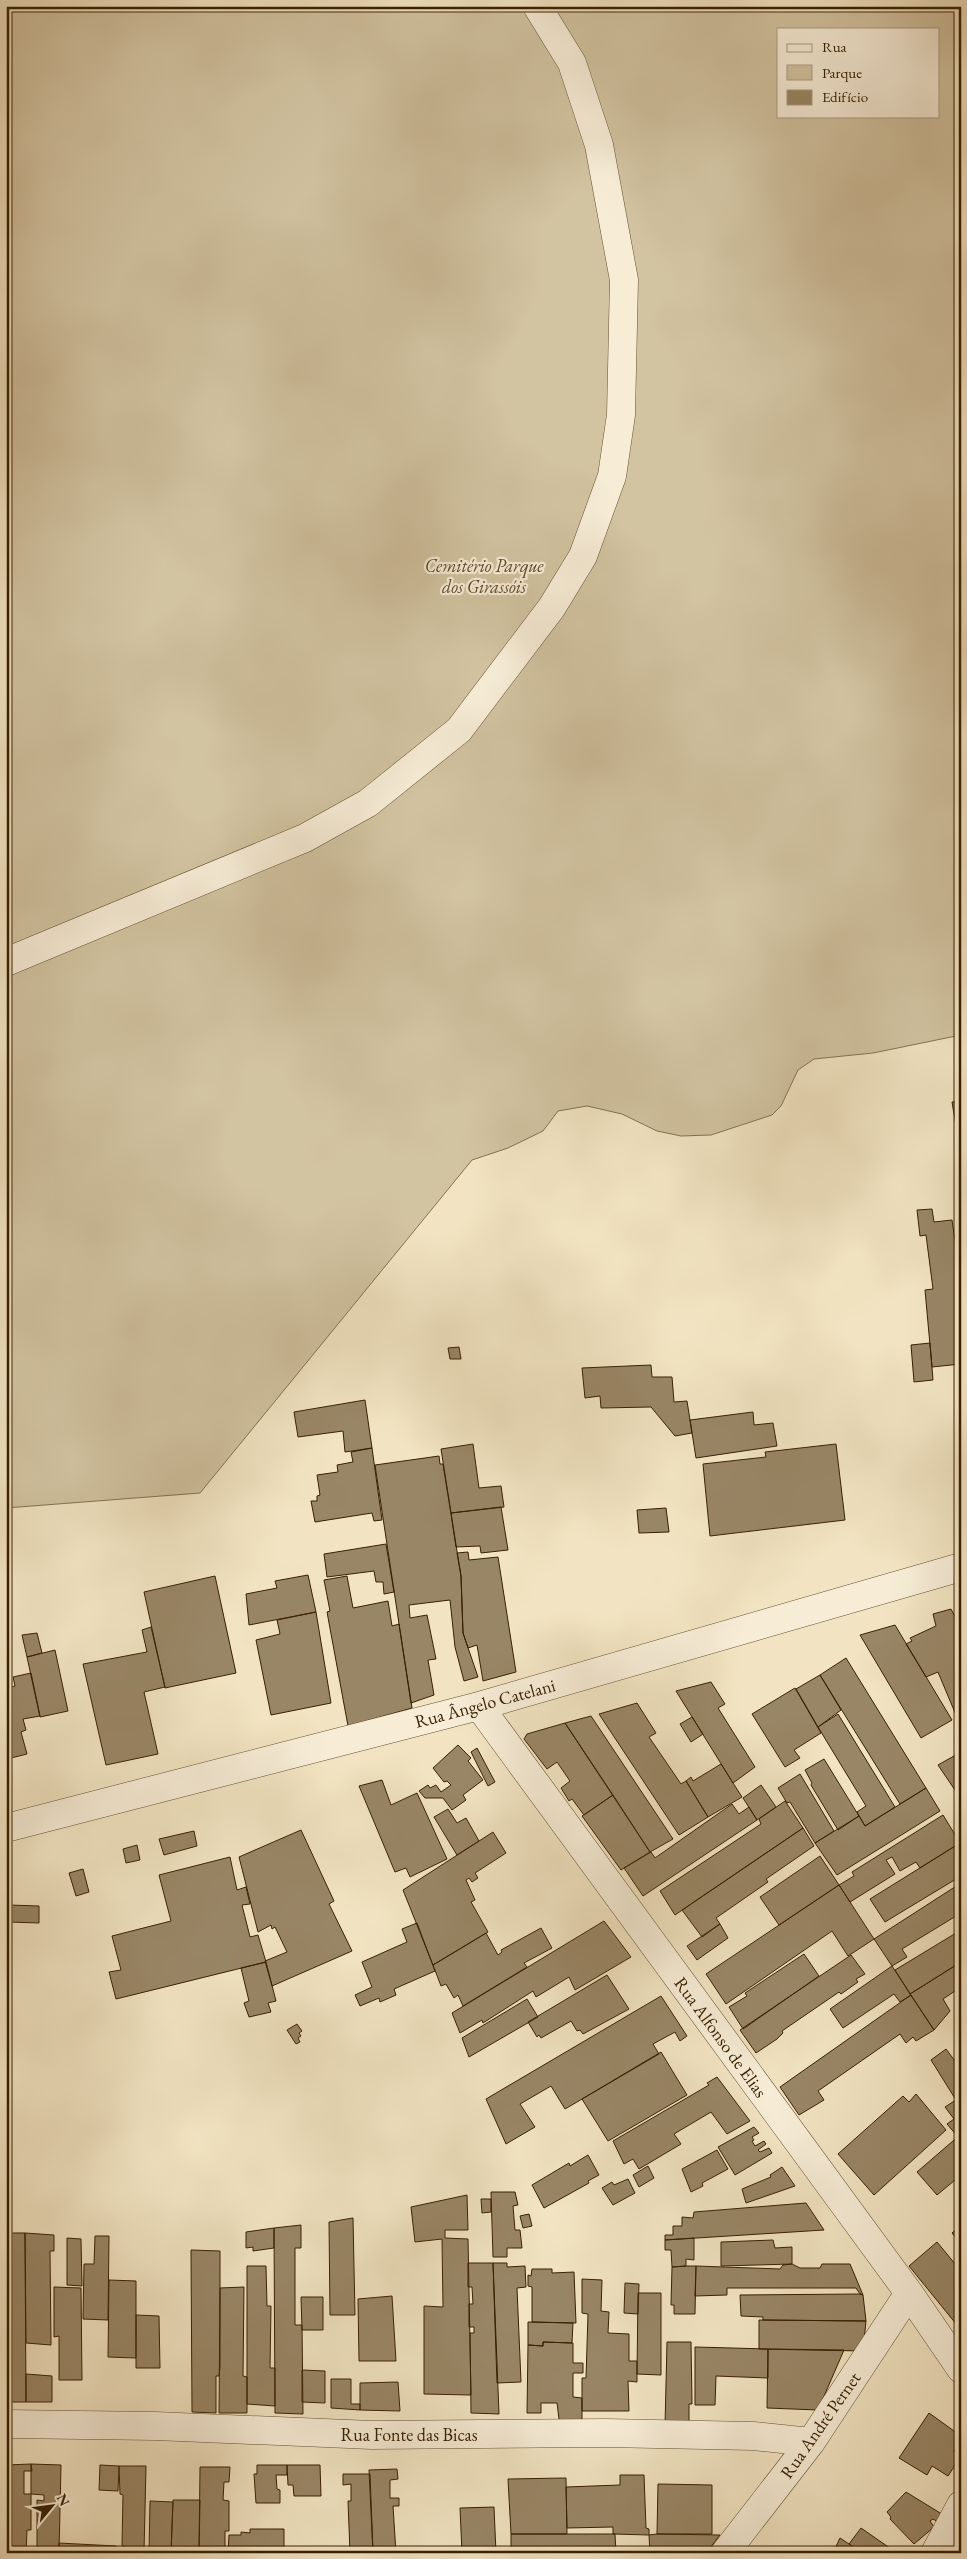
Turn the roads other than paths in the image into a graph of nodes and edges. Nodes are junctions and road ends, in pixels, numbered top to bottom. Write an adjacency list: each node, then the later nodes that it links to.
1 (537, 6): 2 (street)
2 (6, 962)
3 (961, 1566): 4 (street, Rua Ângelo Catelani)
4 (479, 1706): 5 (street, Rua Ângelo Catelani); 6 (street, Rua Alfonso de Elias)
5 (6, 1828)
6 (909, 2293): 7 (street, Rua Alfonso de Elias); 9 (street, Rua André Pernet)
7 (961, 2369)
8 (6, 2424): 9 (street, Rua Fonte das Bicas)
9 (812, 2442): 11 (street, Rua André Pernet)
10 (961, 2506): 12 (street)
11 (725, 2553)
12 (935, 2553)

